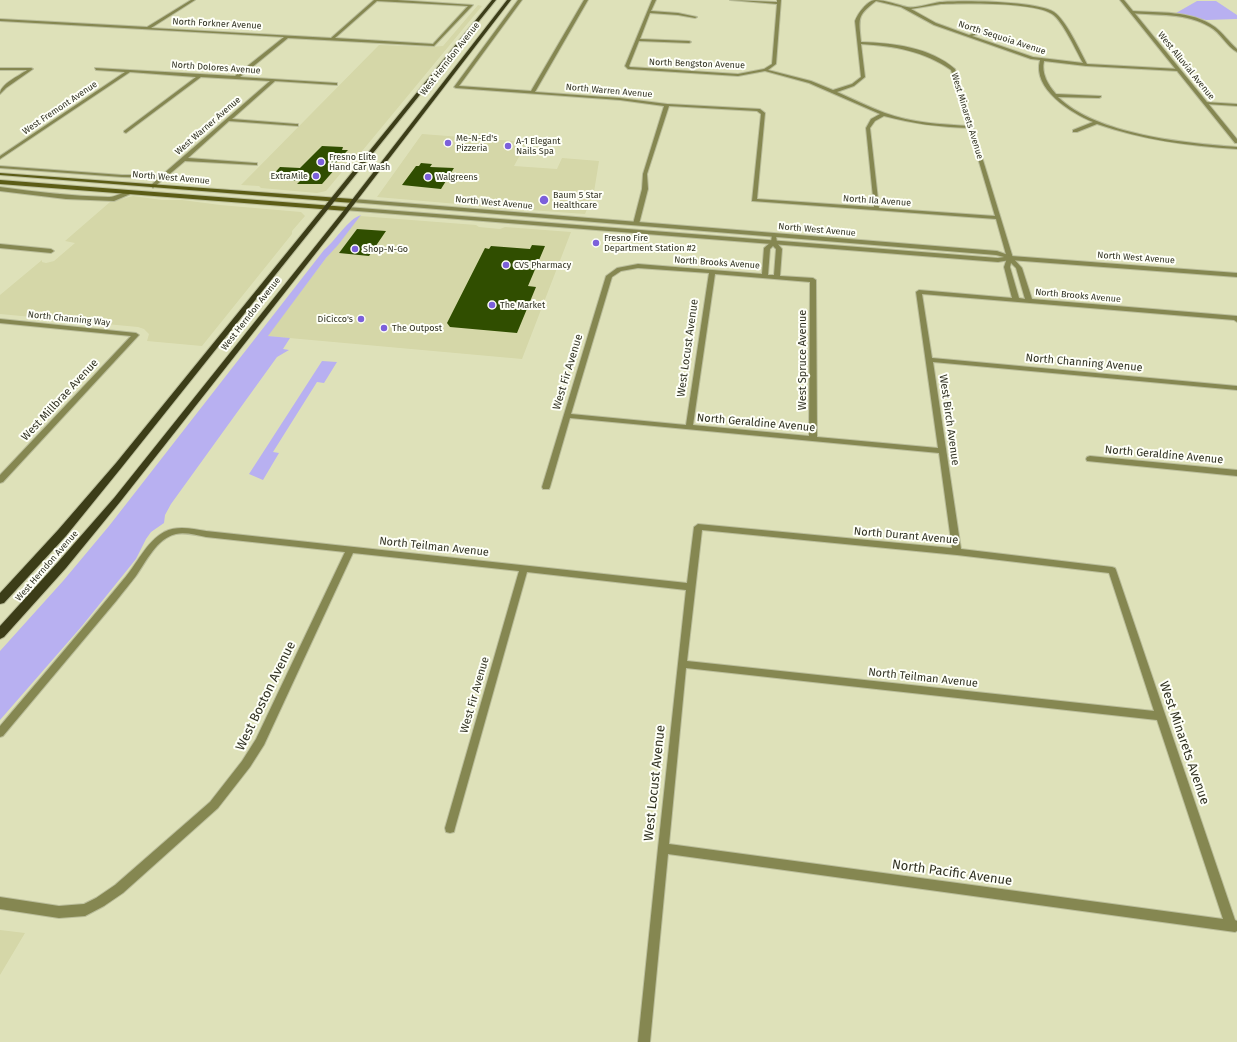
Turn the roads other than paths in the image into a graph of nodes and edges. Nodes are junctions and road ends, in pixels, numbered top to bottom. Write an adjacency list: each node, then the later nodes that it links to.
1 (193, 0): 17 (street)
2 (376, 0): 21 (street); 21 (street, North Forkner Avenue)
3 (494, 0): 70 (main road, West Herndon Avenue)
4 (509, 0): 72 (main road, West Herndon Avenue)
5 (520, 0): 39 (street, North Warren Avenue)
6 (586, 0): 39 (street)
7 (654, 0): 13 (street)
8 (732, 0): 11 (street)
9 (875, 0): 12 (street, North Sequoia Avenue); 24 (street)
10 (1122, 0): 14 (street, West Alluvial Avenue)
11 (779, 2): 30 (street)
12 (908, 9): 20 (street, North Sequoia Avenue); 27 (street)
13 (649, 12): 15 (street); 22 (street)
14 (1132, 12): 25 (street); 31 (street, West Alluvial Avenue)
15 (695, 17)
16 (0, 20): 17 (street, North Forkner Avenue)
17 (148, 28): 19 (street, North Forkner Avenue)
18 (986, 30): 20 (street)
19 (288, 36): 21 (street, North Forkner Avenue); 34 (street)
20 (968, 36): 26 (street, North Sequoia Avenue)
21 (332, 39)
22 (638, 40): 23 (street); 30 (street, North Bengston Avenue)
23 (689, 42)
24 (860, 43): 37 (street); 49 (street, West Minarets Avenue)
25 (1237, 51)
26 (1042, 60): 27 (street, North Sequoia Avenue); 40 (street)
27 (1086, 65): 31 (street, North Sequoia Avenue)
28 (0, 69): 38 (street)
29 (96, 69): 32 (street, North Dolores Avenue)
30 (765, 70): 37 (street)
31 (1178, 70): 42 (street, West Alluvial Avenue)
32 (129, 71): 33 (street, North Dolores Avenue); 54 (street, West Fremont Avenue)
33 (201, 75): 34 (street, North Dolores Avenue); 51 (street)
34 (237, 78): 35 (street, North Dolores Avenue)
35 (274, 80): 36 (street, North Dolores Avenue); 46 (street, West Warner Avenue)
36 (336, 84)
37 (833, 92): 45 (street)
38 (0, 93)
39 (532, 93): 43 (street, North Warren Avenue)
40 (1053, 95): 41 (street); 47 (street)
41 (1100, 98)
42 (1206, 103): 44 (street); 52 (street, West Alluvial Avenue)
43 (667, 105): 71 (street, North Warren Avenue); 76 (street)
44 (1237, 105)
45 (884, 114): 49 (street); 74 (street)
46 (228, 120): 48 (street); 55 (street, West Warner Avenue)
47 (1097, 122): 50 (street); 53 (street)
48 (296, 125)
49 (970, 127): 75 (street, West Minarets Avenue)
50 (1074, 131)
51 (126, 132)
52 (1237, 142)
53 (1237, 148)
54 (0, 158)
55 (183, 159): 56 (street); 59 (street, West Warner Avenue)
56 (255, 164)
57 (0, 167): 59 (street)
58 (0, 174): 61 (main road, North West Avenue)
59 (163, 177): 61 (street, West Warner Avenue)
60 (0, 182): 62 (main road, North West Avenue)
61 (153, 186): 62 (main road); 64 (main road, North West Avenue)
62 (77, 188): 65 (main road, North West Avenue); 69 (street)
63 (0, 189): 69 (street)
64 (205, 190): 66 (main road); 67 (main road, North West Avenue)
65 (132, 192): 66 (main road, North West Avenue); 69 (street)
66 (149, 193): 68 (main road, North West Avenue)
67 (246, 193): 68 (main road); 70 (main road, North West Avenue)
68 (178, 196): 73 (main road, North West Avenue)
69 (66, 197)
70 (333, 200): 72 (main road, North West Avenue); 73 (main road, West Herndon Avenue)
71 (754, 200): 74 (street, North Ila Avenue)
72 (350, 205): 73 (main road, North West Avenue); 76 (street, North West Avenue); 77 (street, North West Avenue); 113 (main road, West Herndon Avenue)
73 (326, 208): 112 (main road, West Herndon Avenue)
74 (877, 209): 75 (street, North Ila Avenue)
75 (998, 218): 82 (street, West Minarets Avenue)
76 (636, 224): 77 (street); 78 (street, North West Avenue)
77 (565, 226): 79 (street, North West Avenue)
78 (774, 236): 79 (street); 82 (street, North West Avenue)
79 (774, 243): 82 (street, North West Avenue); 86 (street); 87 (street)
80 (0, 246): 81 (street)
81 (51, 251)
82 (1010, 258): 85 (street, North West Avenue); 90 (street, West Minarets Avenue); 91 (street, West Minarets Avenue)
83 (620, 269): 84 (street, North Brooks Avenue); 98 (street, West Fir Avenue)
84 (712, 272): 86 (street, North Brooks Avenue); 99 (street, West Locust Avenue)
85 (1237, 275)
86 (765, 276): 87 (street, North Brooks Avenue)
87 (777, 277): 88 (street, North Brooks Avenue)
88 (813, 280): 100 (street, West Spruce Avenue)
89 (919, 292): 90 (street, North Brooks Avenue); 96 (street, West Birch Avenue)
90 (1016, 300): 91 (street, North Brooks Avenue)
91 (1029, 301): 92 (street, North Brooks Avenue)
92 (1236, 319)
93 (3, 321): 94 (street); 95 (street, North Channing Way)
94 (0, 327)
95 (136, 335): 104 (street, West Millbrae Avenue)
96 (929, 360): 97 (street, North Channing Avenue); 101 (street, West Birch Avenue)
97 (1237, 388)
98 (568, 416): 99 (street, North Geraldine Avenue); 105 (street, West Fir Avenue)
99 (689, 427): 100 (street, North Geraldine Avenue)
100 (813, 439): 101 (street, North Geraldine Avenue)
101 (943, 451): 108 (street, West Birch Avenue)
102 (1090, 459): 103 (street, North Geraldine Avenue)
103 (1237, 473)
104 (0, 480)
105 (546, 487)
106 (698, 527): 108 (street, North Durant Avenue); 111 (street, West Locust Avenue)
107 (350, 550): 109 (street, North Teilman Avenue); 116 (street, North Teilman Avenue); 119 (street, West Boston Avenue)
108 (957, 552): 110 (street, North Durant Avenue)
109 (524, 568): 111 (street, North Teilman Avenue); 117 (street, West Fir Avenue)
110 (1112, 570): 115 (street, West Minarets Avenue)
111 (691, 586): 114 (street, West Locust Avenue)
112 (0, 600)
113 (0, 634)
114 (682, 664): 115 (street, North Teilman Avenue); 118 (street, West Locust Avenue)
115 (1161, 716): 120 (street, West Minarets Avenue)
116 (0, 733)
117 (450, 828)
118 (663, 848): 120 (street, North Pacific Avenue); 121 (street, West Locust Avenue)
119 (0, 903)
120 (1234, 926)
121 (644, 1042)

